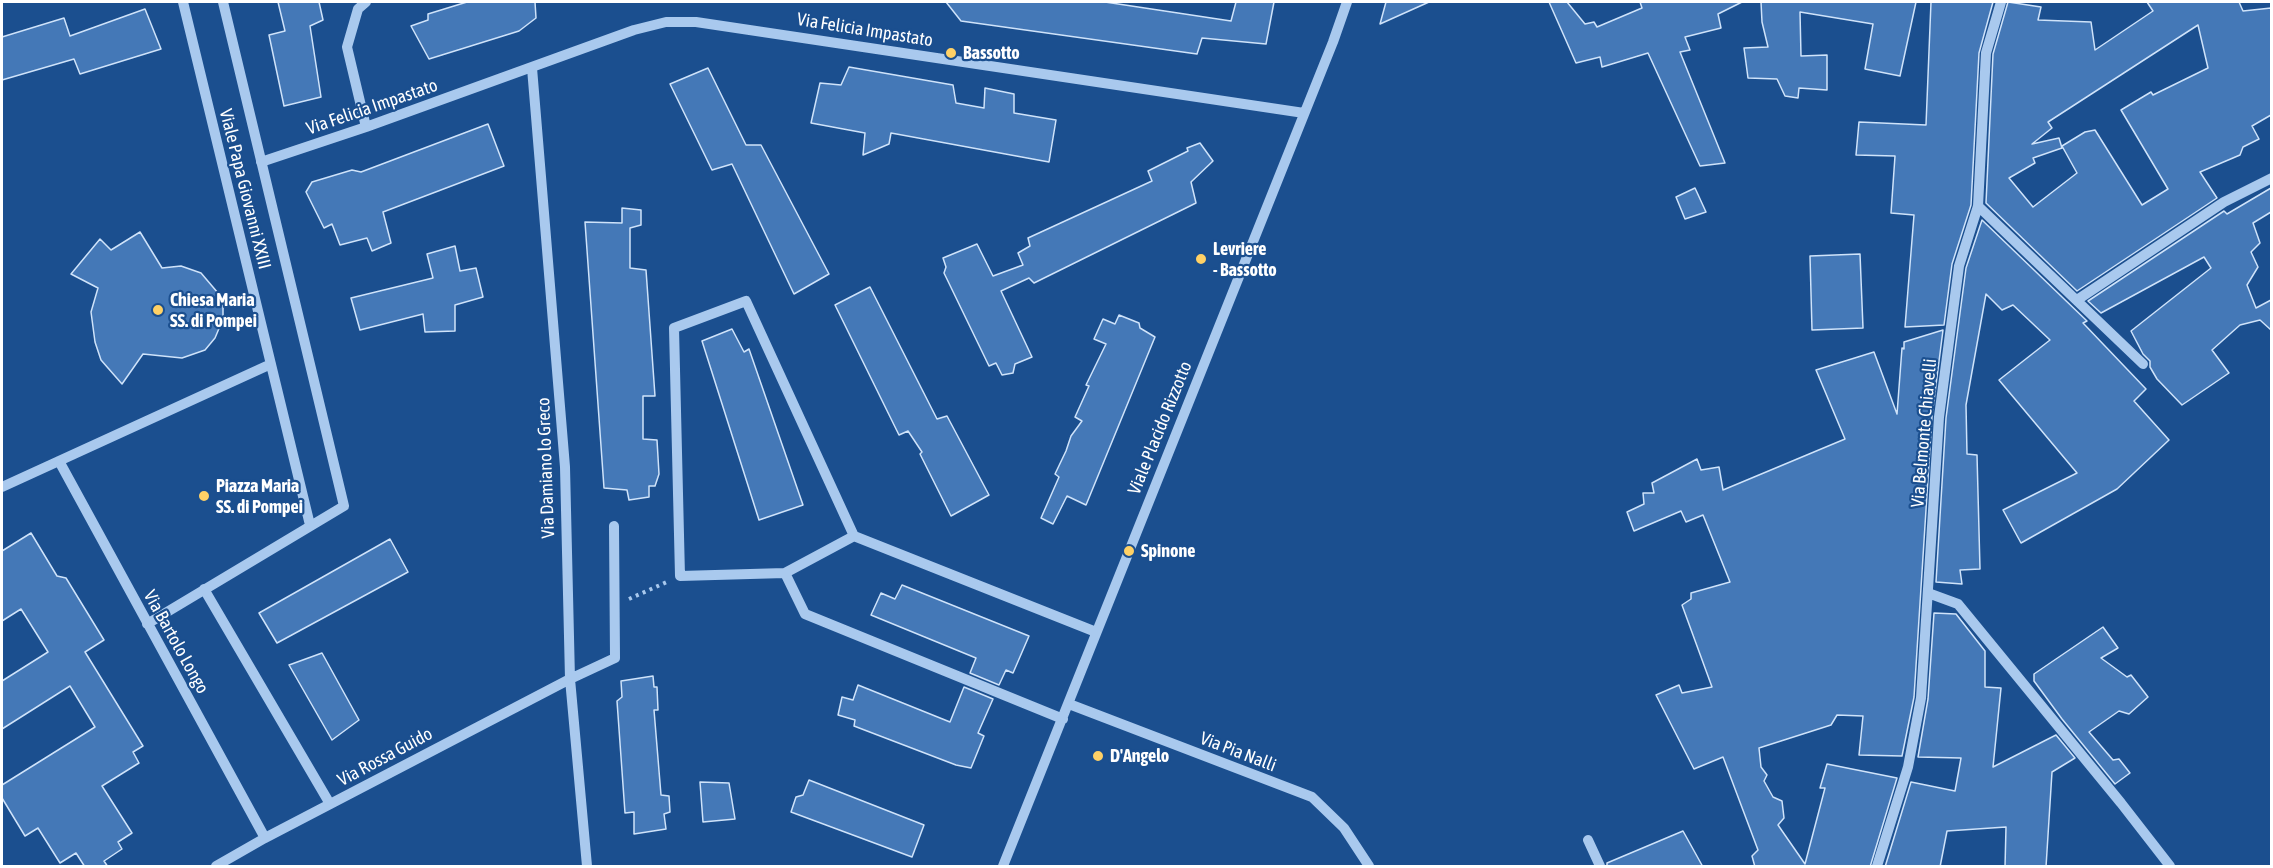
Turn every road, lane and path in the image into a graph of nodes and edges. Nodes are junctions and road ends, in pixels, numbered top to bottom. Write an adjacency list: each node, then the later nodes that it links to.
1 (183, 2): 13 (street, Viale Papa Giovanni XXIII)
2 (223, 2): 9 (street, Viale Papa Giovanni XXIII)
3 (366, 2): 8 (street)
4 (1347, 2): 7 (street, Viale Placido Rizzotto)
5 (2001, 2): 11 (street, Via Belmonte Chiavelli)
6 (532, 68): 7 (street, Via Felicia Impastato); 8 (street, Via Felicia Impastato); 27 (street, Via Damiano lo Greco)
7 (1304, 113): 26 (street, Viale Placido Rizzotto)
8 (366, 128): 9 (street, Via Felicia Impastato)
9 (261, 162): 17 (street, Viale Papa Giovanni XXIII)
10 (2271, 178): 12 (street)
11 (1978, 206): 12 (street); 23 (street, Via Belmonte Chiavelli)
12 (2077, 300): 14 (street)
13 (271, 364): 15 (street); 17 (street, Viale Papa Giovanni XXIII)
14 (2143, 364)
15 (59, 460): 16 (street); 25 (street, Via Bartolo Longo)
16 (2, 487)
17 (310, 525): 22 (street)
18 (614, 526): 24 (street)
19 (854, 536): 20 (street); 21 (street); 26 (street)
20 (785, 573): 21 (street); 29 (street)
21 (680, 576): 24 (path)
22 (204, 589): 25 (street); 30 (street)
23 (1928, 593): 38 (street, Via Belmonte Chiavelli); 39 (street)
24 (615, 605): 27 (street, Via Rossa Guido)
25 (147, 624): 31 (street, Via Bartolo Longo)
26 (1096, 632): 28 (street, Viale Placido Rizzotto)
27 (570, 679): 30 (street, Via Rossa Guido); 34 (street, Via Damiano lo Greco)
28 (1069, 704): 29 (street, Viale Placido Rizzotto); 36 (street, Via Pia Nalli)
29 (1063, 719): 35 (street, Viale Placido Rizzotto)
30 (330, 804): 31 (street, Via Rossa Guido)
31 (264, 838): 33 (street, Via Rossa Guido)
32 (1588, 840): 37 (street)
33 (216, 867)
34 (587, 867)
35 (1003, 867)
36 (1369, 867)
37 (1600, 867)
38 (1877, 867)
39 (2170, 867)

